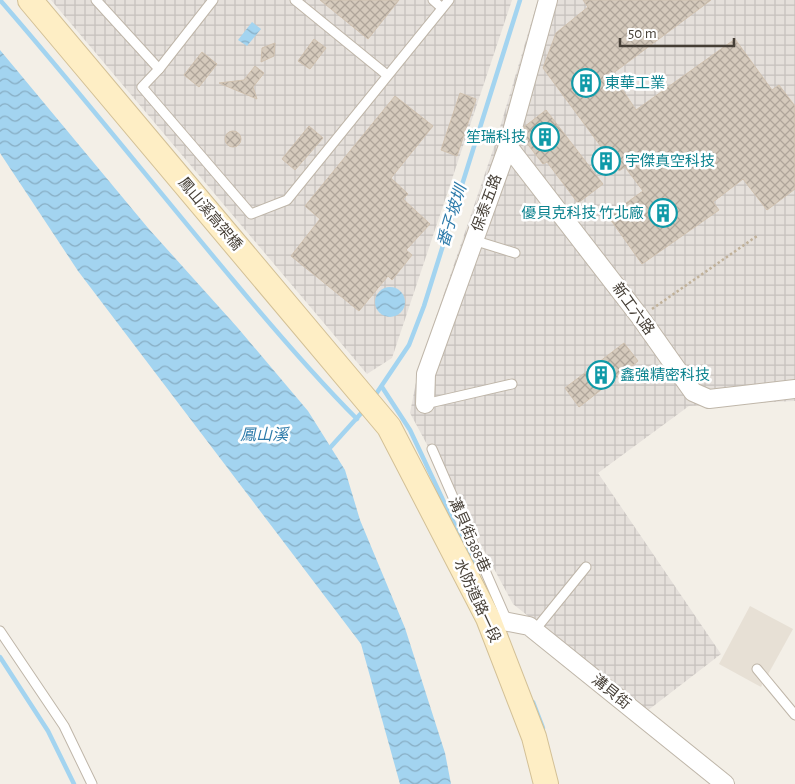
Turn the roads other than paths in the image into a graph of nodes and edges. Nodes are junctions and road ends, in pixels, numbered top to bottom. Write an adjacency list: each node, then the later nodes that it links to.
1 (30, 0): 17 (street, 鳳山溪高架橋)
2 (96, 0): 9 (lane)
3 (213, 0): 9 (lane)
4 (295, 0): 10 (lane)
5 (433, 0): 8 (lane)
6 (449, 0): 8 (lane)
7 (548, 0): 11 (street, 保泰五路)
8 (442, 8): 10 (lane)
9 (159, 69): 10 (lane)
10 (387, 75)
11 (508, 146): 12 (street, 保泰五路); 15 (street, 新工六路)
12 (473, 240): 13 (lane); 16 (street, 保泰五路)
13 (515, 253)
14 (512, 384): 16 (lane)
15 (795, 389)
16 (424, 404)
17 (389, 427): 20 (street, 水防道路一段)
18 (432, 449): 20 (lane, 溝貝街388巷)
19 (586, 567): 21 (lane)
20 (497, 620): 21 (street, 溝貝街); 26 (street, 水防道路一段)
21 (535, 630): 27 (street, 溝貝街)
22 (0, 631): 25 (lane)
23 (757, 669): 24 (lane)
24 (795, 715)
25 (92, 784)
26 (546, 784)
27 (726, 784)

